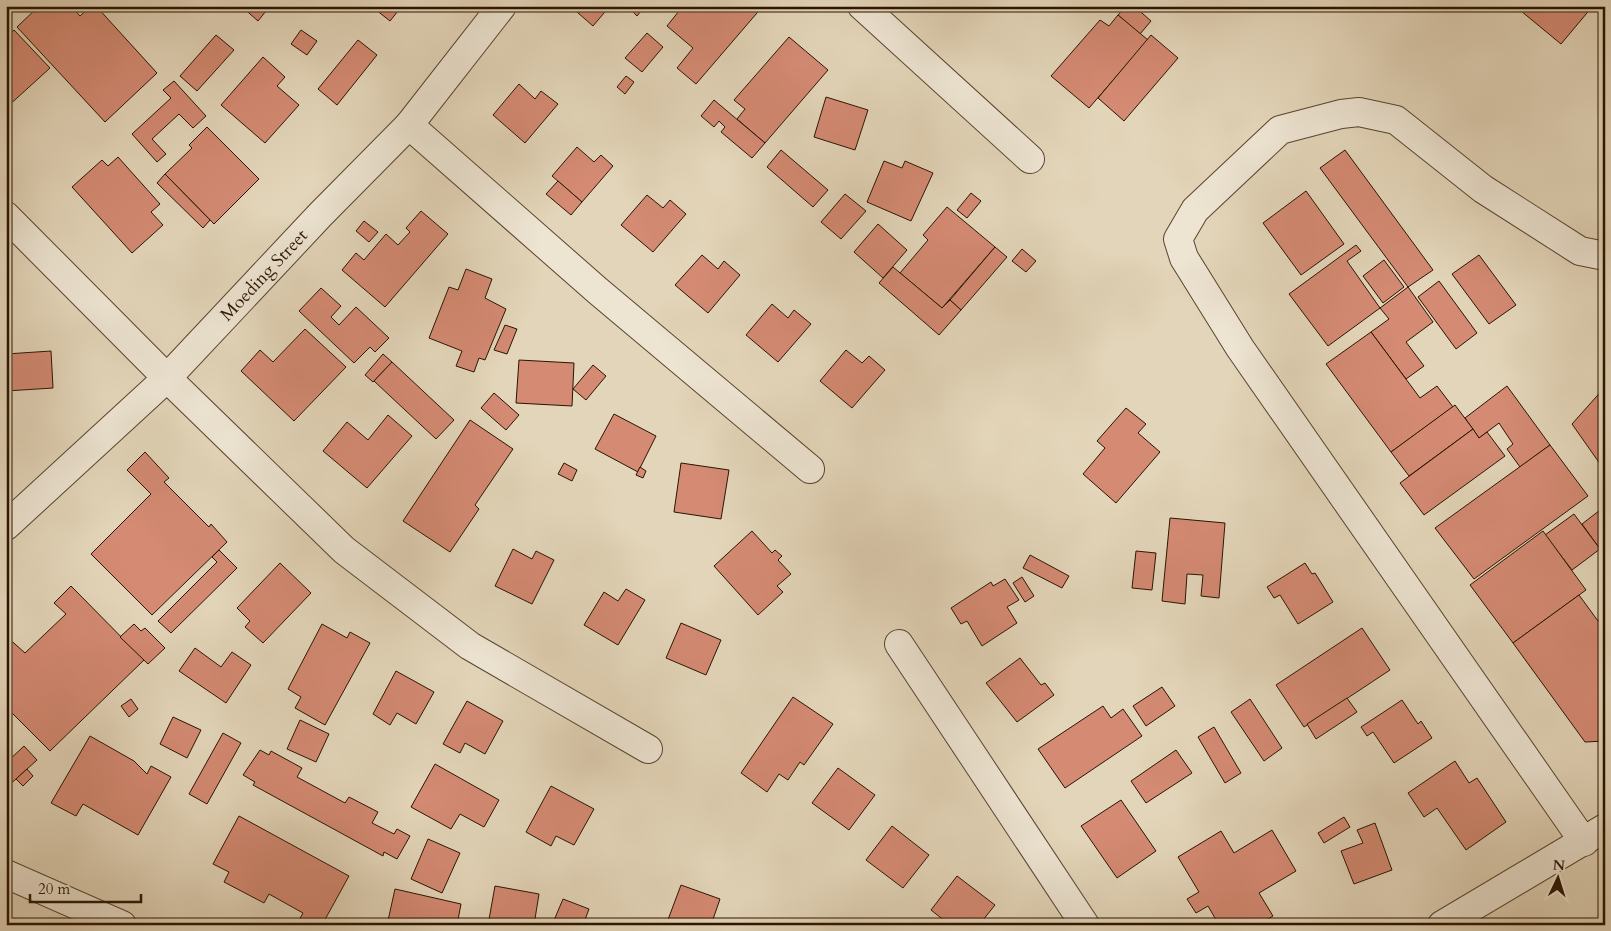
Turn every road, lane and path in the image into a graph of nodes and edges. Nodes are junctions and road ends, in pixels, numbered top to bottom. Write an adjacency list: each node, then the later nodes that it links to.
1 (502, 6): 3 (street, Moeding Street)
2 (862, 6): 4 (street)
3 (409, 125): 7 (street, Moeding Street); 8 (street)
4 (1030, 159)
5 (6, 216): 7 (street)
6 (1605, 256): 12 (street)
7 (167, 378): 9 (street, Moeding Street); 11 (street)
8 (810, 469)
9 (6, 526)
10 (899, 644): 15 (street)
11 (648, 749)
12 (1594, 835): 16 (street)
13 (6, 874): 14 (street)
14 (122, 925)
15 (1085, 925)
16 (1442, 925)

